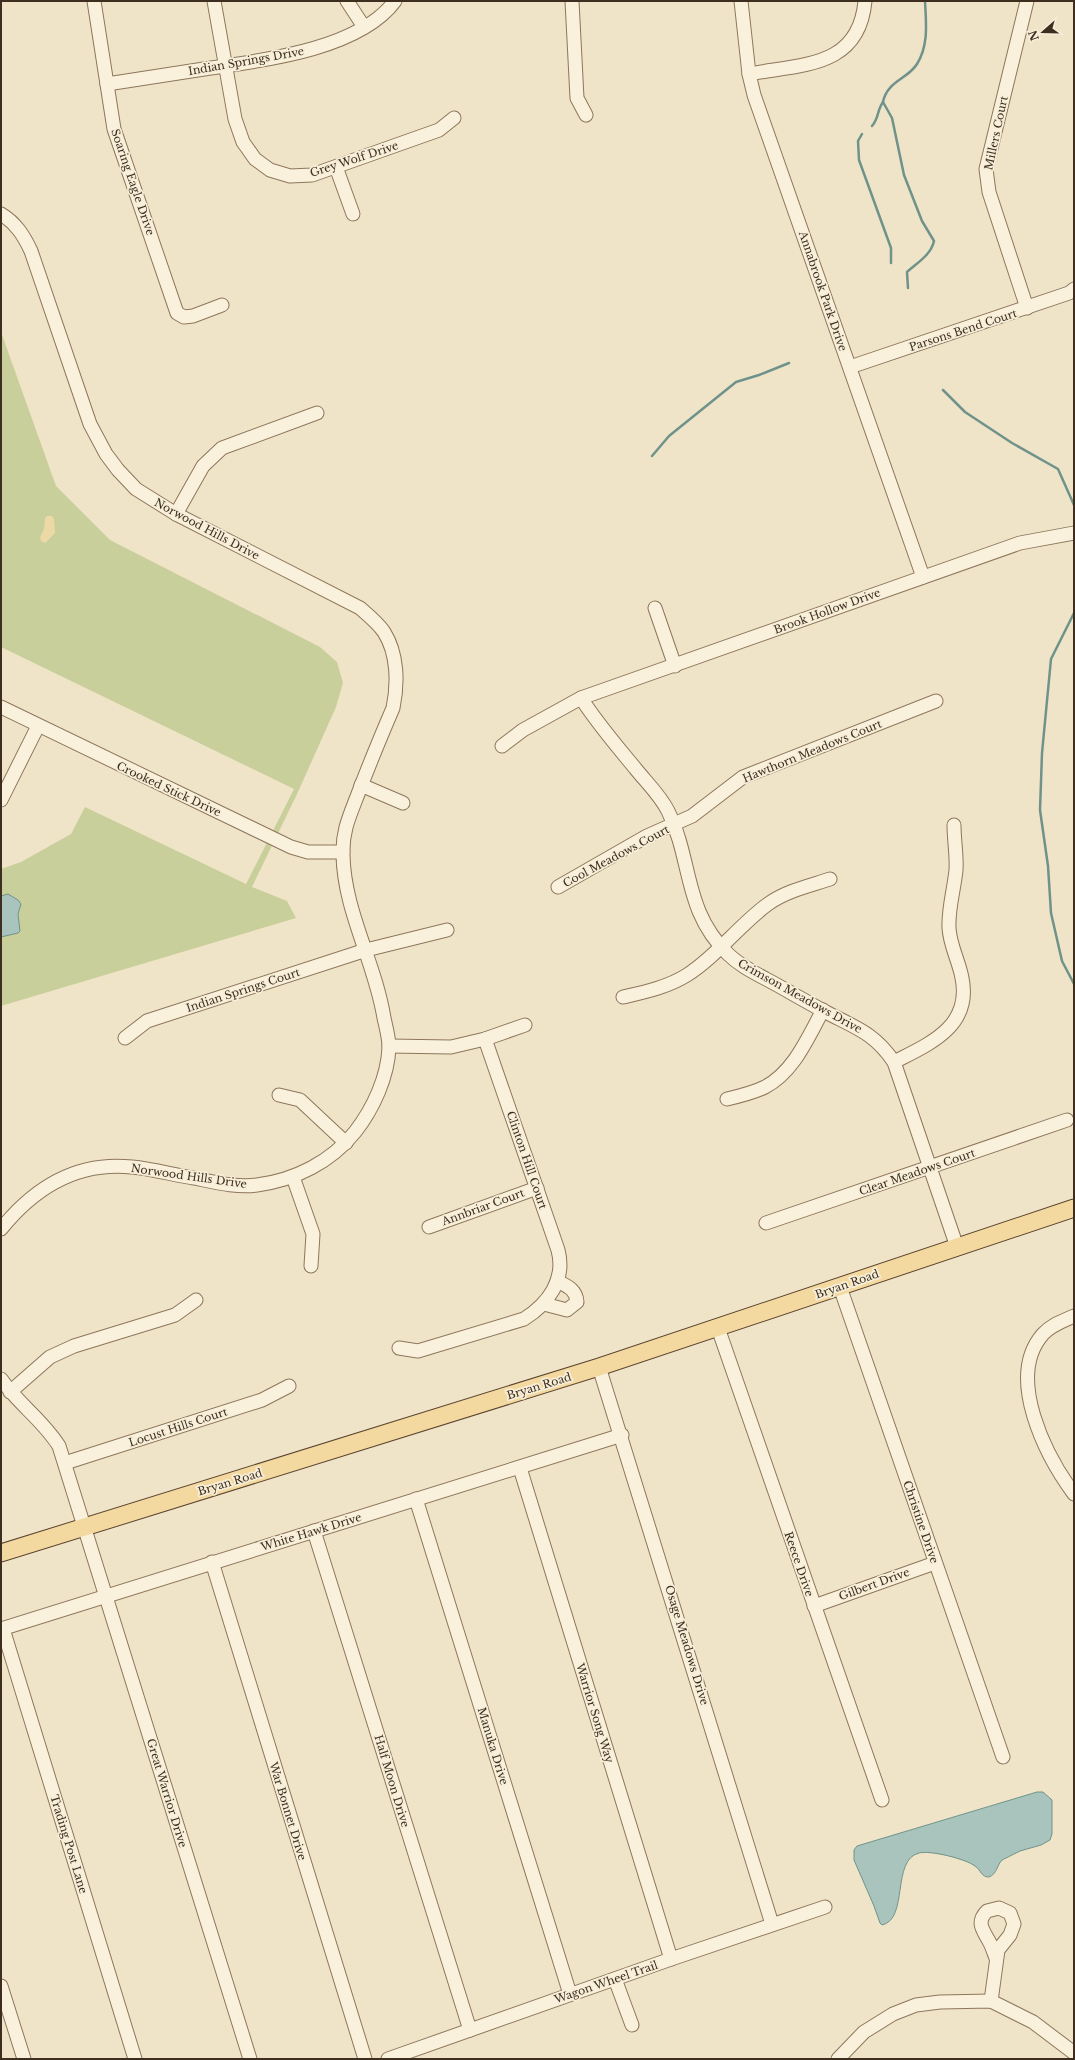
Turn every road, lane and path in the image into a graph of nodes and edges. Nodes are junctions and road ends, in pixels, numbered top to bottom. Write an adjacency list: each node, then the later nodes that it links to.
1 (94, 1): 12 (street, Soaring Eagle Drive)
2 (214, 1): 10 (street, Grey Wolf Drive)
3 (347, 1): 9 (street)
4 (395, 1): 9 (street, Indian Springs Drive)
5 (572, 1): 13 (street)
6 (740, 1): 11 (street, Annabrook Park Drive)
7 (865, 1): 11 (street)
8 (1027, 1): 20 (street, Millers Court)
9 (364, 27): 10 (street, Indian Springs Drive)
10 (224, 66): 12 (street, Indian Springs Drive); 15 (street, Grey Wolf Drive)
11 (749, 74): 21 (street, Annabrook Park Drive)
12 (107, 84): 19 (street, Soaring Eagle Drive)
13 (586, 115)
14 (454, 118): 15 (street, Grey Wolf Drive)
15 (336, 167): 17 (street)
16 (1, 214): 23 (street, Norwood Hills Drive)
17 (353, 214)
18 (1074, 289): 20 (street, Parsons Bend Court)
19 (222, 305)
20 (1027, 308): 21 (street, Parsons Bend Court)
21 (850, 368): 25 (street, Annabrook Park Drive)
22 (317, 413): 23 (street)
23 (176, 514): 33 (street, Norwood Hills Drive)
24 (1074, 533): 25 (street, Brook Hollow Drive)
25 (923, 577): 27 (street, Brook Hollow Drive)
26 (655, 608): 27 (street)
27 (675, 666): 28 (street, Brook Hollow Drive)
28 (581, 698): 32 (street, Brook Hollow Drive); 36 (street, Crimson Meadows Drive)
29 (936, 700): 36 (street, Hawthorn Meadows Court)
30 (1, 708): 31 (street, Crooked Stick Drive)
31 (38, 726): 34 (street); 38 (street, Crooked Stick Drive)
32 (502, 746)
33 (361, 786): 35 (street); 38 (street, Norwood Hills Drive)
34 (1, 800)
35 (403, 803)
36 (674, 825): 40 (street, Cool Meadows Court); 42 (street, Crimson Meadows Drive)
37 (954, 825): 50 (street)
38 (343, 852): 43 (street, Norwood Hills Drive)
39 (830, 879): 42 (street)
40 (558, 887)
41 (447, 930): 43 (street, Indian Springs Court)
42 (721, 946): 44 (street); 45 (street, Crimson Meadows Drive)
43 (366, 950): 47 (street, Indian Springs Court); 49 (street, Norwood Hills Drive)
44 (624, 997)
45 (823, 1010): 50 (street, Crimson Meadows Drive); 52 (street)
46 (525, 1025): 48 (street)
47 (125, 1038)
48 (485, 1039): 49 (street); 57 (street, Clinton Hill Court)
49 (389, 1046): 54 (street, Norwood Hills Drive)
50 (894, 1062): 55 (street, Crimson Meadows Drive)
51 (279, 1095): 54 (street)
52 (727, 1099)
53 (1067, 1120): 55 (street, Clear Meadows Court)
54 (346, 1143): 56 (street, Norwood Hills Drive)
55 (930, 1168): 59 (street, Clear Meadows Court); 62 (street, Crimson Meadows Drive)
56 (293, 1176): 61 (street, Norwood Hills Drive); 63 (street)
57 (537, 1188): 60 (street, Annbriar Court); 64 (street, Clinton Hill Court)
58 (1074, 1208): 62 (main road, Bryan Road)
59 (766, 1223)
60 (429, 1227)
61 (1, 1229)
62 (957, 1247): 65 (main road, Bryan Road)
63 (311, 1266)
64 (557, 1281): 67 (street, Clinton Hill Court); 67 (street)
65 (840, 1287): 69 (main road, Bryan Road); 84 (street, Christine Drive)
66 (196, 1300): 74 (street)
67 (544, 1304): 70 (street, Clinton Hill Court)
68 (1074, 1316): 78 (street)
69 (718, 1328): 71 (main road, Bryan Road); 86 (street, Reece Drive)
70 (399, 1348)
71 (600, 1367): 75 (street, Osage Meadows Drive); 80 (main road, Bryan Road)
72 (1, 1379): 74 (street)
73 (289, 1386): 76 (street, Locust Hills Court)
74 (10, 1392): 76 (street)
75 (622, 1435): 77 (street, White Hawk Drive); 91 (street, Osage Meadows Drive)
76 (65, 1463): 80 (street)
77 (520, 1468): 79 (street, White Hawk Drive); 93 (street, Warrior Song Way)
78 (1074, 1494)
79 (416, 1499): 81 (street, White Hawk Drive); 96 (street, Manuka Drive)
80 (84, 1527): 82 (main road, Bryan Road); 85 (street, Great Warrior Drive)
81 (314, 1531): 83 (street, White Hawk Drive); 99 (street, Half Moon Drive)
82 (1, 1553)
83 (212, 1562): 85 (street, White Hawk Drive); 104 (street, War Bonnet Drive)
84 (935, 1563): 86 (street, Gilbert Drive); 88 (street, Christine Drive)
85 (106, 1596): 87 (street, White Hawk Drive); 103 (street, Great Warrior Drive)
86 (814, 1606): 89 (street, Reece Drive)
87 (2, 1629): 102 (street, Trading Post Lane)
88 (1002, 1757)
89 (882, 1800)
90 (825, 1907): 91 (street, Wagon Wheel Trail)
91 (772, 1924): 93 (street, Wagon Wheel Trail)
92 (996, 1958): 97 (street)
93 (671, 1959): 94 (street, Wagon Wheel Trail)
94 (615, 1979): 96 (street, Wagon Wheel Trail); 98 (street)
95 (1, 1986): 101 (street)
96 (570, 1994): 99 (street, Wagon Wheel Trail)
97 (991, 2001): 100 (street); 106 (street)
98 (632, 2025)
99 (470, 2030): 105 (street, Wagon Wheel Trail)
100 (1074, 2052)
101 (24, 2059)
102 (135, 2059)
103 (250, 2059)
104 (365, 2059)
105 (388, 2059)
106 (838, 2059)

